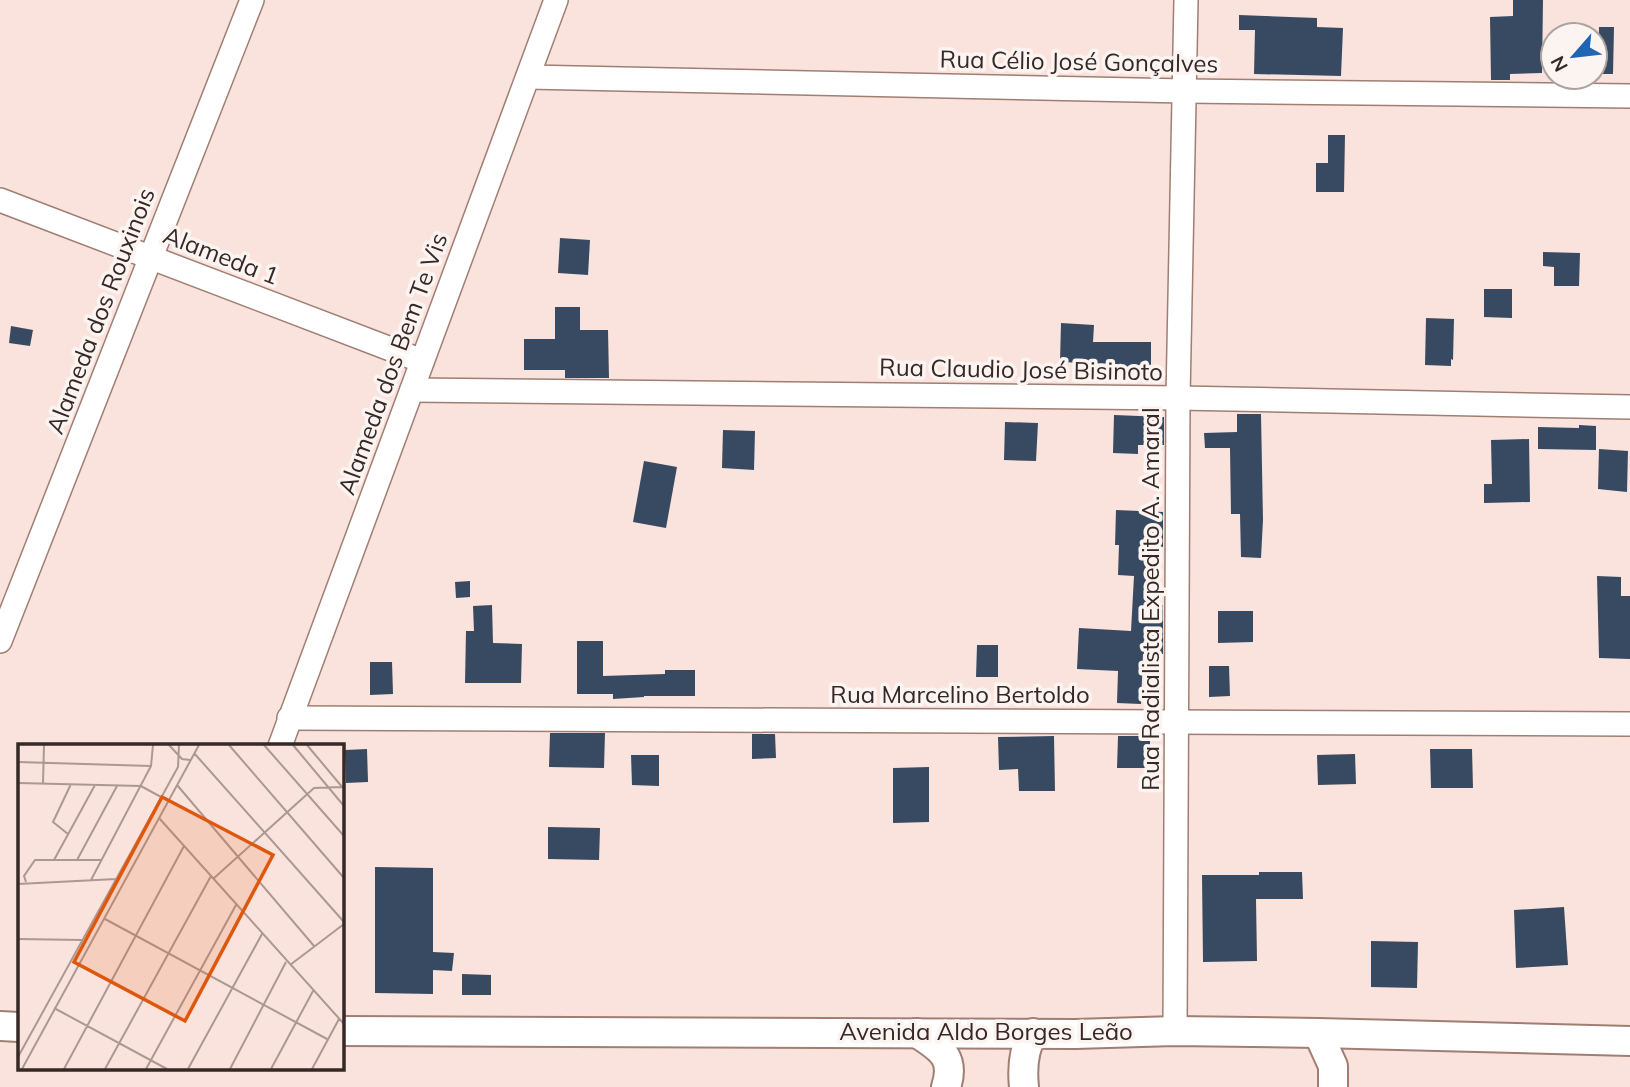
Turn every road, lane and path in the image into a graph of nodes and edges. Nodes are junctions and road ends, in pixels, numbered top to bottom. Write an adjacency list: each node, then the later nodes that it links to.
1 (252, 0): 8 (street, Alameda dos Rouxinois)
2 (556, 0): 4 (street, Alameda dos Bem Te Vis)
3 (1186, 0): 5 (street, Rua Radialista Expedito A. Amaral)
4 (528, 77): 5 (street, Rua Célio José Gonçalves); 9 (street, Alameda dos Bem Te Vis)
5 (1185, 91): 6 (street, Rua Célio José Gonçalves); 11 (street, Rua Radialista Expedito A. Amaral)
6 (1630, 96)
7 (0, 200): 8 (street, Alameda 1)
8 (150, 256): 9 (street, Alameda 1); 13 (street, Alameda dos Rouxinois)
9 (422, 361): 10 (street, Alameda dos Bem Te Vis)
10 (412, 390): 11 (street, Rua Claudio José Bisinoto); 14 (street, Alameda dos Bem Te Vis)
11 (1178, 398): 12 (street, Rua Claudio José Bisinoto); 15 (street, Rua Radialista Expedito A. Amaral)
12 (1630, 407)
13 (0, 641)
14 (289, 718): 15 (street, Rua Marcelino Bertoldo); 17 (street, Alameda dos Bem Te Vis)
15 (1177, 722): 16 (street, Rua Marcelino Bertoldo); 21 (street, Rua Radialista Expedito A. Amaral)
16 (1630, 724)
17 (281, 744)
18 (0, 1026): 19 (street)
19 (18, 1027)
20 (343, 1031): 22 (street, Avenida Aldo Borges Leão)
21 (1175, 1031): 23 (street, Avenida Aldo Borges Leão); 24 (street, Avenida Aldo Borges Leão)
22 (917, 1033): 23 (street, Avenida Aldo Borges Leão); 26 (street)
23 (1033, 1033): 27 (street)
24 (1318, 1033): 25 (street, Avenida Aldo Borges Leão); 28 (street)
25 (1630, 1041)
26 (946, 1087)
27 (1024, 1087)
28 (1333, 1087)

